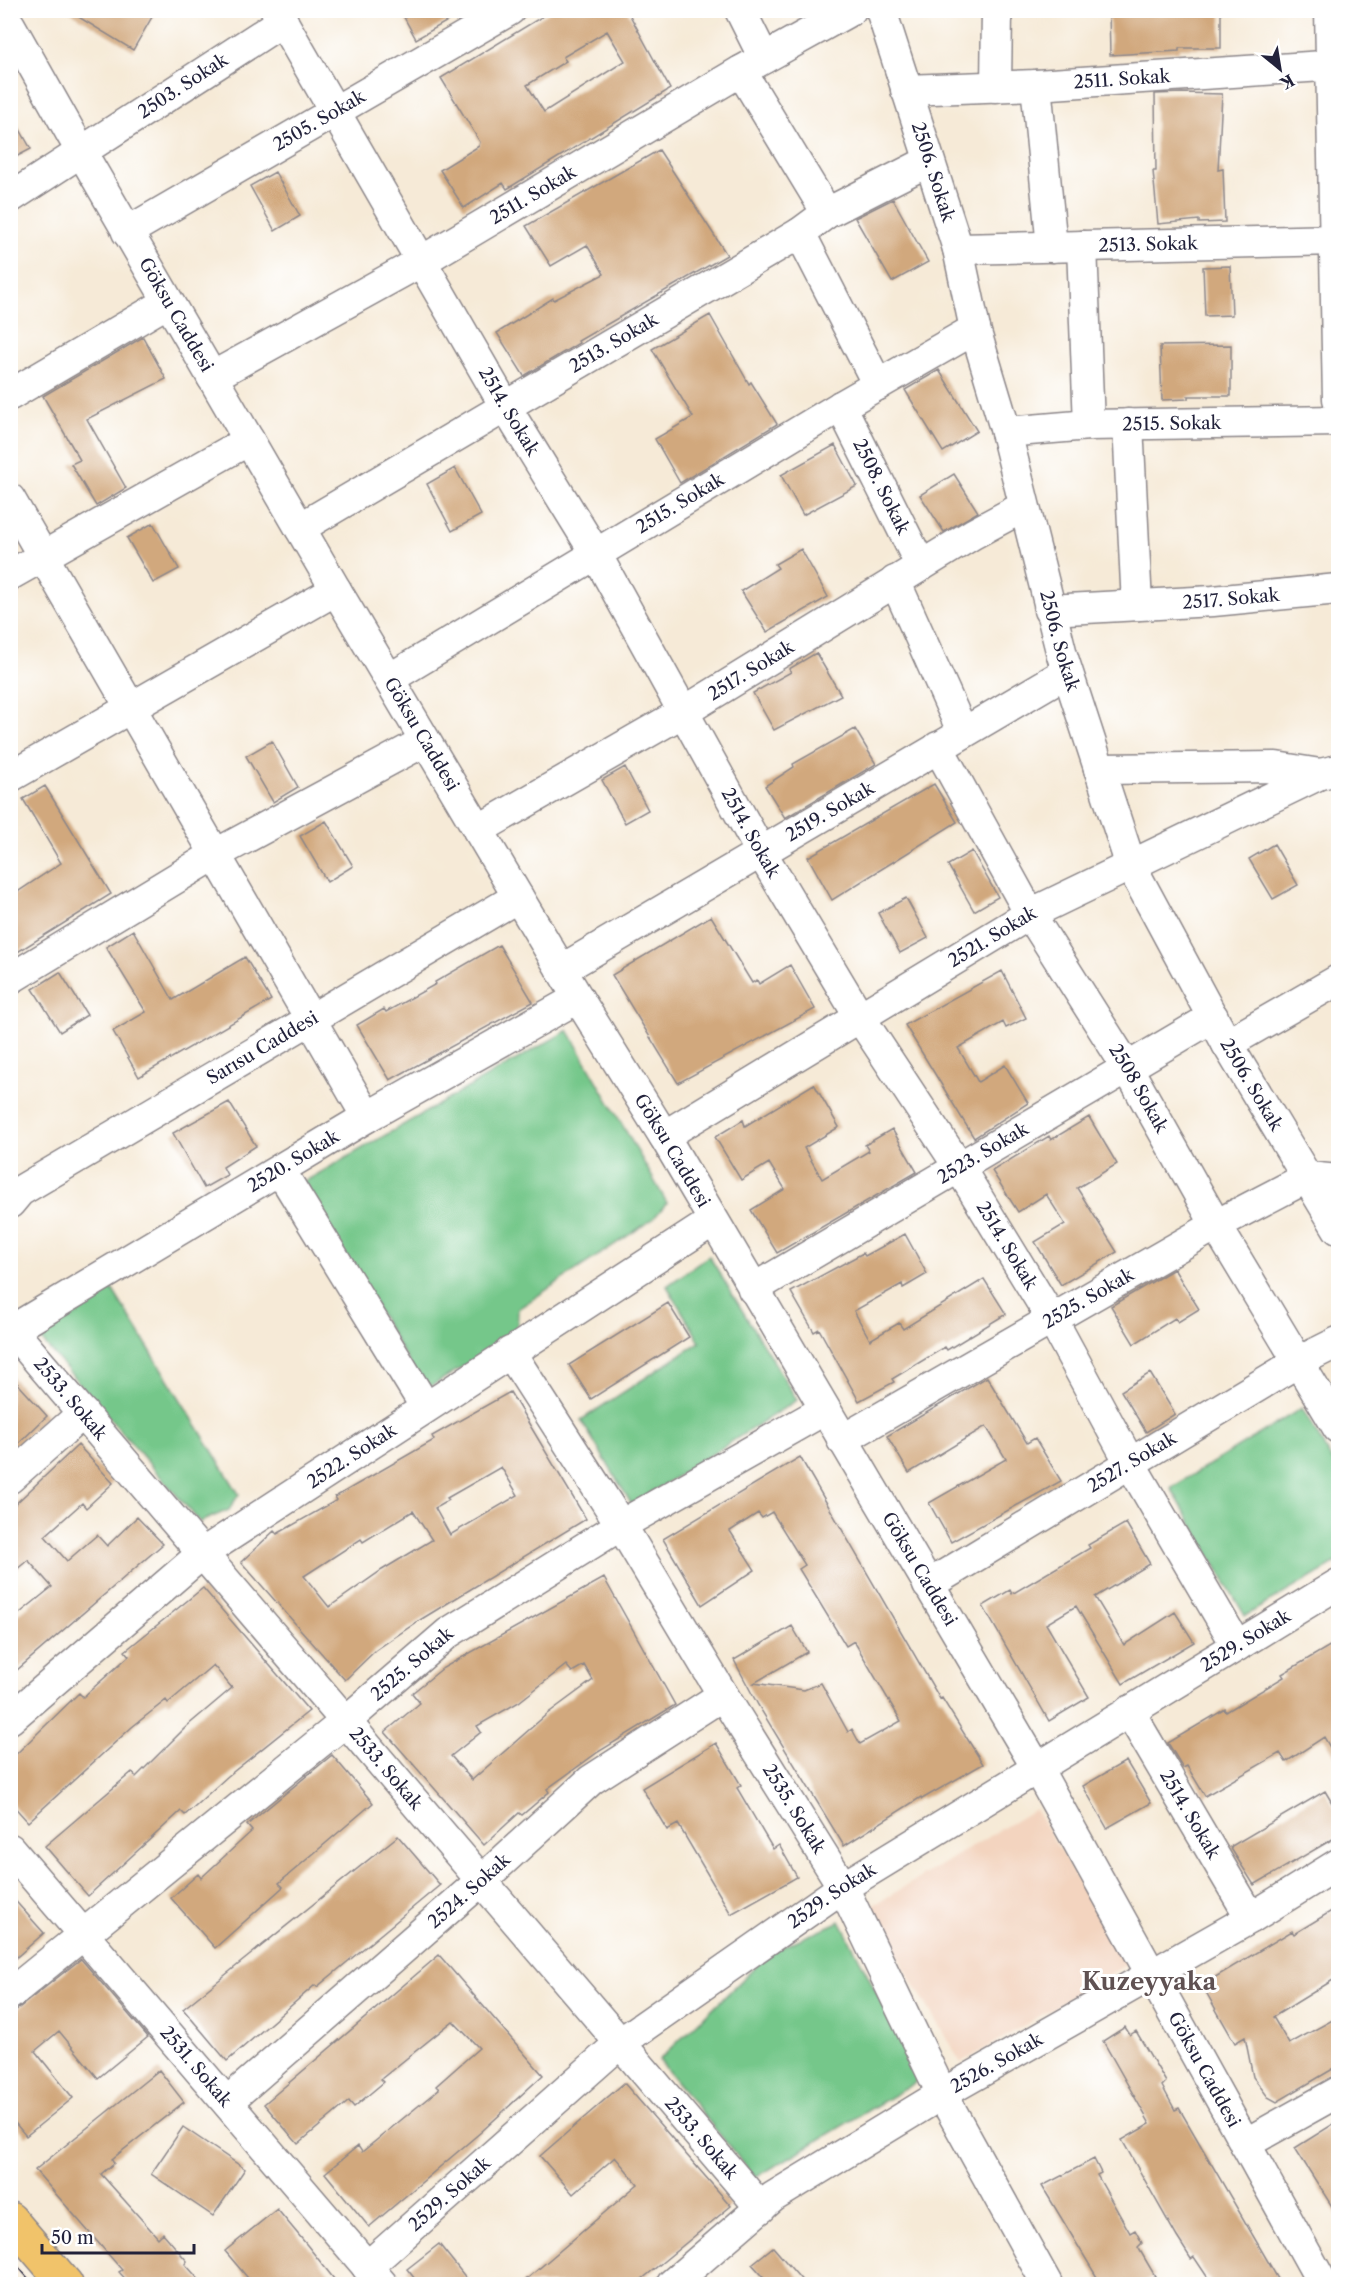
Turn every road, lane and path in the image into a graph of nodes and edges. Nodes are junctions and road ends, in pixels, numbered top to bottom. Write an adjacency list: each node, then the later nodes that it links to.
1 (510, 10): 14 (street, 2505. Sokak)
2 (740, 10): 9 (street)
3 (851, 10): 9 (street, 2511. Sokak)
4 (881, 10): 13 (street, 2506. Sokak)
5 (997, 10): 12 (street)
6 (1330, 10): 10 (street)
7 (279, 16): 14 (street, 2514. Sokak); 15 (street, 2503. Sokak)
8 (10, 24): 15 (street, Göksu Caddesi)
9 (752, 65): 18 (street); 25 (street, 2511. Sokak)
10 (1335, 65): 11 (street, 2511. Sokak); 21 (street)
11 (1036, 85): 12 (street, 2511. Sokak); 23 (street)
12 (996, 87): 13 (street, 2511. Sokak)
13 (906, 90): 16 (street, 2506. Sokak)
14 (336, 112): 19 (street, 2505. Sokak); 25 (street, 2514. Sokak)
15 (82, 153): 17 (street, 2503. Sokak); 19 (street, Göksu Caddesi)
16 (928, 161): 18 (street, 2513. Sokak); 24 (street, 2506. Sokak)
17 (10, 198)
18 (826, 213): 20 (street, 2513. Sokak)
19 (127, 232): 26 (street, Göksu Caddesi)
20 (800, 233): 29 (street); 32 (street, 2513. Sokak)
21 (1336, 240): 22 (street, 2513. Sokak); 31 (street)
22 (1082, 246): 23 (street, 2513. Sokak); 36 (street)
23 (1053, 247): 24 (street, 2513. Sokak)
24 (958, 249): 27 (street, 2506. Sokak)
25 (422, 261): 28 (street, 2511. Sokak); 32 (street, 2514. Sokak)
26 (168, 302): 28 (street, Göksu Caddesi); 30 (street)
27 (975, 329): 29 (street, 2515. Sokak); 37 (street, 2506. Sokak)
28 (212, 377): 38 (street, Göksu Caddesi)
29 (878, 385): 33 (street, 2515. Sokak)
30 (10, 394)
31 (1338, 399)
32 (505, 406): 41 (street, 2513. Sokak); 42 (street, 2514. Sokak)
33 (841, 406): 42 (street, 2515. Sokak); 44 (street, 2508. Sokak)
34 (1338, 421): 35 (street, 2515. Sokak)
35 (1128, 424): 36 (street, 2515. Sokak); 49 (street)
36 (1089, 425): 37 (street, 2515. Sokak)
37 (1006, 432): 40 (street, 2506. Sokak)
38 (249, 440): 41 (street, Göksu Caddesi); 43 (street)
39 (10, 499): 43 (street)
40 (1023, 507): 44 (street, 2517. Sokak); 50 (street, 2506. Sokak)
41 (300, 528): 48 (street, Göksu Caddesi)
42 (596, 554): 52 (street, 2515. Sokak); 54 (street, 2514. Sokak)
43 (43, 556): 45 (street); 53 (street)
44 (921, 566): 46 (street, 2517. Sokak)
45 (10, 575)
46 (896, 581): 54 (street, 2517. Sokak); 55 (street)
47 (1338, 589): 49 (street, 2517. Sokak)
48 (336, 590): 52 (street, Göksu Caddesi); 53 (street)
49 (1137, 605): 50 (street, 2517. Sokak)
50 (1049, 610): 51 (street, 2506. Sokak)
51 (1067, 672): 55 (street, 2519. Sokak); 58 (street, 2506. Sokak)
52 (389, 680): 56 (street, Göksu Caddesi)
53 (131, 707): 60 (street); 62 (street)
54 (686, 711): 61 (street, 2517. Sokak); 63 (street, 2514. Sokak)
55 (963, 733): 57 (street, 2519. Sokak)
56 (425, 741): 61 (street, Göksu Caddesi); 62 (street)
57 (938, 747): 63 (street, 2519. Sokak); 66 (street, 2508 Sokak)
58 (1099, 769): 59 (street); 64 (street, 2506. Sokak)
59 (1329, 772): 64 (street, 2521. Sokak)
60 (10, 777)
61 (478, 830): 65 (street, Göksu Caddesi)
62 (216, 854): 68 (street); 73 (street)
63 (762, 854): 67 (street, 2519. Sokak); 71 (street, 2514. Sokak)
64 (1131, 866): 66 (street, 2521. Sokak); 72 (street, 2506. Sokak)
65 (518, 897): 67 (street, Göksu Caddesi); 73 (street, Sarısu Caddesi)
66 (1030, 914): 71 (street, 2521. Sokak); 75 (street, 2508 Sokak)
67 (561, 970): 70 (street, Göksu Caddesi)
68 (10, 979)
69 (1338, 980): 74 (street)
70 (578, 998): 76 (street, 2520. Sokak); 77 (street, Göksu Caddesi)
71 (859, 1016): 77 (street, 2521. Sokak); 78 (street, 2514. Sokak)
72 (1213, 1017): 74 (street, 2506. Sokak); 75 (street, 2523. Sokak)
73 (312, 1018): 76 (street); 82 (street, Sarısu Caddesi)
74 (1227, 1044): 80 (street, 2506. Sokak)
75 (1127, 1066): 78 (street, 2523. Sokak); 84 (street, 2508 Sokak)
76 (367, 1117): 79 (street, 2520. Sokak)
77 (664, 1136): 83 (street, Göksu Caddesi)
78 (959, 1167): 86 (street, 2523. Sokak); 87 (street, 2514. Sokak)
79 (280, 1170): 88 (street, 2520. Sokak); 92 (street)
80 (1308, 1177): 81 (street); 84 (street, 2525. Sokak); 85 (street, 2506. Sokak)
81 (1338, 1179)
82 (10, 1203)
83 (713, 1221): 86 (street, Göksu Caddesi); 90 (street, 2522. Sokak)
84 (1216, 1225): 87 (street, 2525. Sokak); 91 (street, 2508 Sokak)
85 (1338, 1229)
86 (753, 1289): 93 (street, Göksu Caddesi)
87 (1053, 1321): 96 (street, 2525. Sokak); 97 (street, 2514. Sokak)
88 (11, 1329): 94 (street, 2533. Sokak)
89 (1338, 1342): 91 (street, 2527. Sokak)
90 (510, 1352): 92 (street, 2522. Sokak); 99 (street, 2535. Sokak)
91 (1298, 1362): 95 (street, 2508 Sokak); 97 (street, 2527. Sokak)
92 (425, 1406): 100 (street, 2522. Sokak)
93 (824, 1410): 96 (street, Göksu Caddesi); 99 (street, 2525. Sokak)
94 (83, 1413): 98 (street); 100 (street, 2533. Sokak)
95 (1338, 1428)
96 (842, 1440): 102 (street, Göksu Caddesi)
97 (1130, 1463): 102 (street, 2527. Sokak); 103 (street, 2514. Sokak)
98 (10, 1478)
99 (621, 1525): 104 (street, 2535. Sokak); 107 (street, 2525. Sokak)
100 (203, 1553): 106 (street, 2522. Sokak); 107 (street, 2533. Sokak)
101 (1338, 1584): 103 (street, 2529. Sokak)
102 (928, 1585): 108 (street, Göksu Caddesi)
103 (1237, 1646): 105 (street, 2529. Sokak)
104 (723, 1695): 111 (street, 2524. Sokak); 112 (street, 2535. Sokak)
105 (1129, 1711): 108 (street, 2529. Sokak); 113 (street, 2514. Sokak)
106 (10, 1719)
107 (346, 1721): 111 (street, 2533. Sokak); 114 (street, 2525. Sokak)
108 (1037, 1768): 112 (street, 2529. Sokak); 115 (street, Göksu Caddesi)
109 (10, 1849): 114 (street, 2531. Sokak)
110 (1338, 1864): 113 (street, 2526. Sokak)
111 (482, 1880): 117 (street, 2533. Sokak); 120 (street, 2524. Sokak)
112 (843, 1887): 117 (street, 2529. Sokak); 119 (street, 2535. Sokak)
113 (1251, 1918): 115 (street, 2526. Sokak)
114 (83, 1934): 116 (street, 2525. Sokak); 120 (street, 2531. Sokak)
115 (1152, 1975): 119 (street, 2526. Sokak); 121 (street, Göksu Caddesi)
116 (10, 1994)
117 (620, 2043): 122 (street, 2533. Sokak); 124 (street, 2529. Sokak)
118 (1338, 2092): 121 (street)
119 (942, 2094): 122 (street, 2526. Sokak); 125 (street, 2535. Sokak)
120 (226, 2102): 124 (street, 2531. Sokak)
121 (1245, 2144): 128 (street, Göksu Caddesi)
122 (761, 2208): 127 (street, 2526. Sokak)
123 (10, 2219): 126 (main road)
124 (375, 2276)
125 (1041, 2282)
126 (66, 2284)
127 (672, 2284)
128 (1323, 2284)

